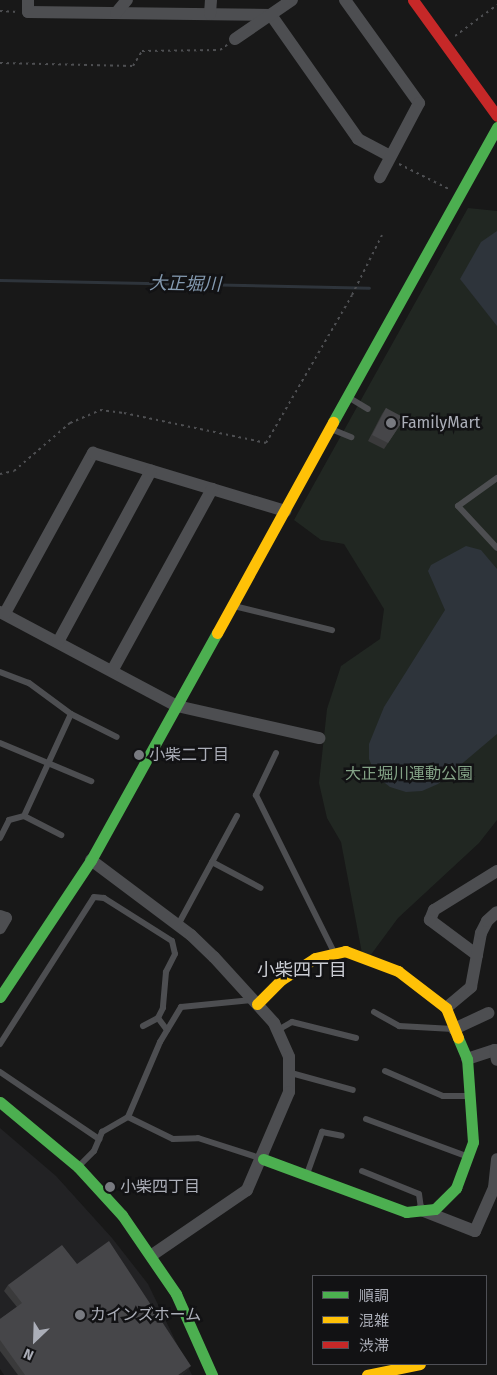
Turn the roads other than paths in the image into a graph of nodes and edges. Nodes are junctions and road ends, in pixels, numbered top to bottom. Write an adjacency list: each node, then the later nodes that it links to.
1 (127, 0): 7 (street)
2 (210, 0): 8 (street)
3 (292, 0): 9 (street)
4 (345, 0): 13 (street)
5 (413, 0): 11 (street)
6 (28, 6): 7 (street)
7 (116, 13): 8 (street)
8 (210, 14): 9 (street)
9 (271, 15): 10 (street); 13 (street)
10 (235, 40)
11 (497, 116)
12 (497, 127): 15 (street)
13 (389, 158): 14 (street)
14 (380, 177)
15 (347, 397): 16 (lane); 17 (street)
16 (368, 409)
17 (330, 428): 18 (lane); 22 (street)
18 (350, 437)
19 (151, 470): 21 (street); 25 (street); 27 (street)
20 (497, 478): 23 (lane)
21 (212, 489): 22 (street); 28 (street)
22 (285, 510): 24 (street)
23 (497, 548)
24 (232, 605): 26 (lane); 30 (street)
25 (2, 612): 27 (street)
26 (332, 630)
27 (58, 642): 28 (street)
28 (112, 671): 30 (street)
29 (0, 672): 31 (lane)
30 (177, 706): 33 (street); 44 (street)
31 (71, 714): 32 (lane); 36 (lane)
32 (117, 737)
33 (319, 738)
34 (0, 743): 36 (lane)
35 (276, 753): 52 (lane)
36 (49, 762): 37 (lane); 39 (lane)
37 (91, 780)
38 (0, 816): 41 (lane)
39 (24, 816): 41 (lane); 42 (lane)
40 (237, 816): 45 (lane)
41 (8, 820): 43 (lane)
42 (61, 835)
43 (0, 838)
44 (91, 860): 50 (street); 54 (street)
45 (212, 862): 47 (lane); 50 (lane)
46 (497, 871): 53 (street)
47 (260, 888)
48 (497, 912): 53 (street)
49 (0, 916): 51 (street)
50 (178, 925): 55 (street)
51 (0, 928)
52 (335, 953): 55 (street); 56 (street)
53 (477, 955): 56 (street)
54 (0, 997)
55 (255, 1002): 62 (lane); 63 (street)
56 (446, 1008): 61 (street)
57 (374, 1012): 61 (lane)
58 (489, 1014): 61 (street)
59 (158, 1018): 60 (lane); 62 (lane); 65 (lane)
60 (143, 1026)
61 (454, 1029): 66 (street)
62 (167, 1030): 74 (lane)
63 (278, 1030): 64 (lane); 70 (street)
64 (356, 1038)
65 (0, 1044)
66 (467, 1059): 67 (street); 72 (street)
67 (497, 1060)
68 (385, 1071): 72 (lane)
69 (0, 1072): 77 (lane)
70 (290, 1073): 71 (lane); 80 (street)
71 (353, 1090)
72 (469, 1096): 78 (street)
73 (0, 1102): 81 (street)
74 (128, 1117): 77 (lane); 80 (lane)
75 (366, 1120): 78 (lane)
76 (342, 1136): 83 (lane)
77 (99, 1139): 81 (lane)
78 (468, 1156): 84 (street)
79 (497, 1158): 84 (street)
80 (263, 1159): 83 (street); 85 (street)
81 (78, 1167): 85 (street)
82 (362, 1171): 84 (lane)
83 (306, 1175): 84 (street)
84 (421, 1210)
85 (152, 1255): 87 (street)
86 (415, 1365): 88 (street)
87 (212, 1375)
88 (367, 1375)

